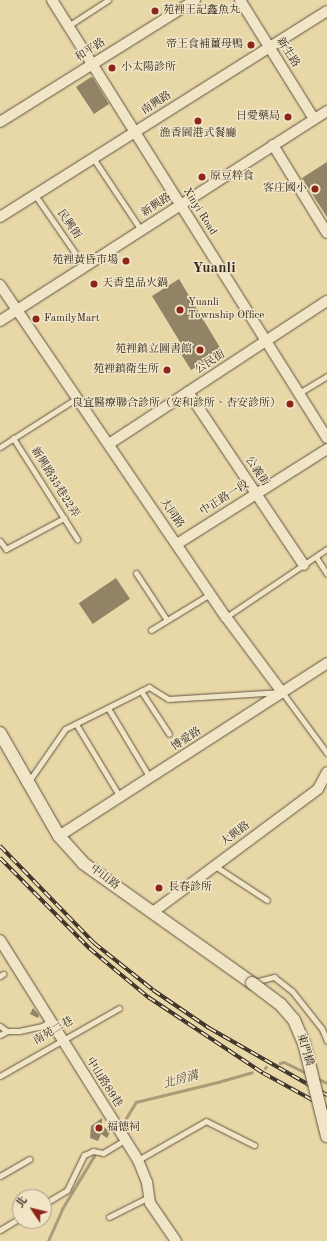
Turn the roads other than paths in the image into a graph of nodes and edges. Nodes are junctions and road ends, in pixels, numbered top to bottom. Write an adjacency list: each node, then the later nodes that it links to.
1 (52, 0): 6 (street, Xinyi Road)
2 (108, 0): 6 (lane)
3 (195, 0): 8 (street, 和平路)
4 (240, 0): 7 (street, 新生路)
5 (327, 11): 7 (street, 南興路)
6 (68, 26): 8 (street, Xinyi Road)
7 (269, 47): 10 (street, 新生路); 12 (street, 南興路)
8 (92, 64): 11 (street, 和平路); 12 (street, Xinyi Road)
9 (327, 110): 10 (street, 新興路)
10 (314, 119): 13 (street, 新興路)
11 (0, 122)
12 (135, 132): 14 (street, 南興路); 16 (street, Xinyi Road)
13 (273, 145): 16 (street, 新興路); 19 (street)
14 (93, 158): 15 (street, 南興路); 18 (lane)
15 (35, 195): 17 (street, 南興路); 20 (lane, 民興街)
16 (180, 205): 18 (street, 新興路); 25 (street, Xinyi Road)
17 (0, 217)
18 (141, 230): 20 (street, 新興路)
19 (327, 234)
20 (84, 266): 23 (street, 新興路)
21 (0, 285): 23 (street, 大同路)
22 (327, 301): 25 (street, 公民街)
23 (16, 310): 24 (street, 新興路); 29 (street, 大同路)
24 (0, 321)
25 (266, 341): 27 (street, 公民街); 28 (street, Xinyi Road)
26 (327, 376): 28 (lane)
27 (188, 392): 32 (street, 公民街); 35 (street, 公義街)
28 (299, 393): 31 (street, Xinyi Road)
29 (77, 398): 30 (lane); 32 (street, 大同路)
30 (13, 438): 33 (lane); 36 (lane, 新興路35巷22弄)
31 (327, 438)
32 (109, 444): 39 (street, 大同路)
33 (0, 447)
34 (327, 449): 35 (street, 中正路一段)
35 (256, 494): 39 (street, 中正路一段); 42 (street, 公義街)
36 (64, 518): 37 (lane, 新興路35巷22弄); 38 (lane)
37 (77, 539)
38 (0, 541)
39 (177, 544): 45 (street, 大同路)
40 (327, 549): 41 (lane)
41 (316, 557): 42 (lane); 44 (lane)
42 (304, 565): 46 (lane)
43 (136, 573): 47 (lane)
44 (327, 574)
45 (210, 594): 46 (street, 大同路); 47 (lane)
46 (226, 617): 51 (street, 大同路)
47 (167, 620): 48 (lane)
48 (151, 630)
49 (327, 663): 51 (street, 博愛路)
50 (141, 691): 51 (lane); 52 (lane); 55 (lane)
51 (282, 692): 56 (lane, 大同路); 58 (street, 博愛路)
52 (108, 708): 53 (lane); 58 (lane)
53 (76, 724): 59 (lane); 60 (lane)
54 (0, 733): 59 (street, 中山路)
55 (168, 734)
56 (327, 753)
57 (327, 772): 62 (street, 大興路)
58 (150, 778): 60 (street, 博愛路)
59 (29, 781): 61 (street, 中山路)
60 (120, 797): 61 (street, 博愛路)
61 (59, 836): 64 (street, 中山路)
62 (215, 866): 63 (lane); 64 (street, 大興路)
63 (267, 900)
64 (153, 912): 66 (street, 中山路)
65 (0, 940): 68 (street, 中山路89巷)
66 (252, 983): 73 (lane); 75 (street, 東門橋, bridge)
67 (119, 1008): 72 (lane, 南苑二巷)
68 (51, 1021): 70 (lane); 72 (street, 中山路89巷)
69 (0, 1026): 70 (lane)
70 (7, 1031): 71 (lane)
71 (0, 1035)
72 (61, 1039): 74 (lane, 南苑二巷); 76 (street, 中山路89巷)
73 (327, 1041)
74 (0, 1076)
75 (327, 1136)
76 (125, 1140): 79 (street, 中山路89巷); 82 (lane)
77 (254, 1146): 79 (lane)
78 (30, 1159): 80 (lane)
79 (138, 1160): 81 (street, 中山路89巷)
80 (0, 1176)
81 (149, 1197): 83 (lane); 86 (street, 中山路89巷)
82 (52, 1199)
83 (109, 1217)
84 (12, 1223): 85 (lane)
85 (0, 1230)
86 (176, 1241)

